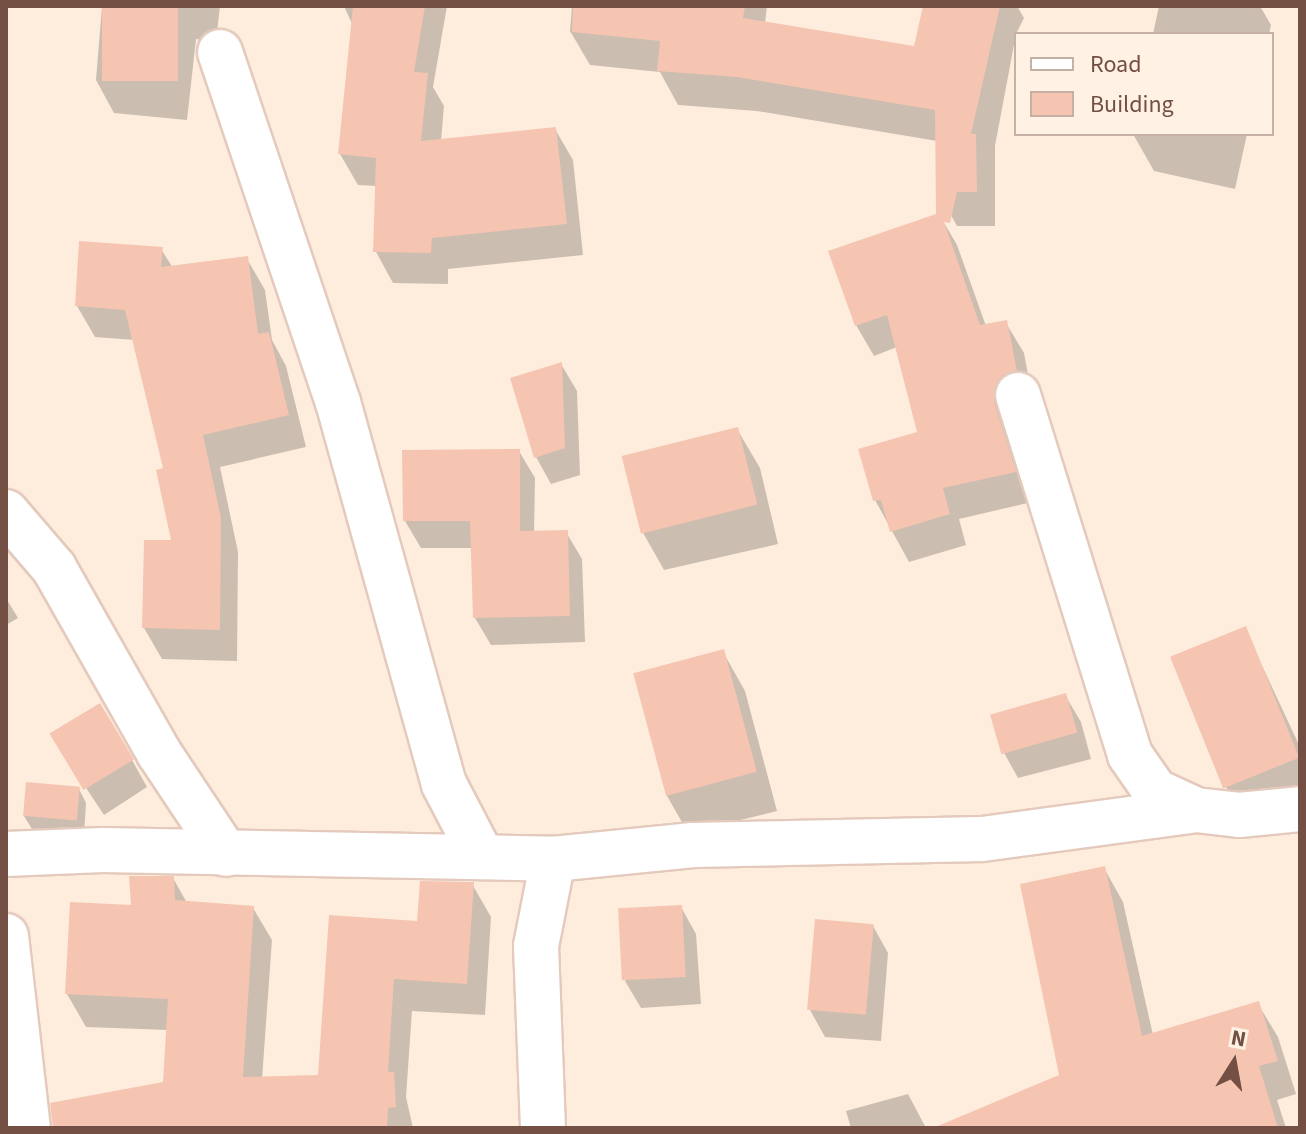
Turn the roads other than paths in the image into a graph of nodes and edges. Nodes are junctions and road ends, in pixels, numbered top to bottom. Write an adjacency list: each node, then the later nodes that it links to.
1 (220, 52): 8 (street)
2 (1018, 395): 5 (street)
3 (6, 512): 7 (street)
4 (1300, 809): 5 (street)
5 (1196, 810): 9 (street)
6 (6, 854): 7 (street)
7 (226, 854): 8 (street)
8 (482, 857): 9 (street)
9 (553, 859): 12 (street)
10 (6, 936): 11 (street)
11 (28, 1128)
12 (543, 1128)

